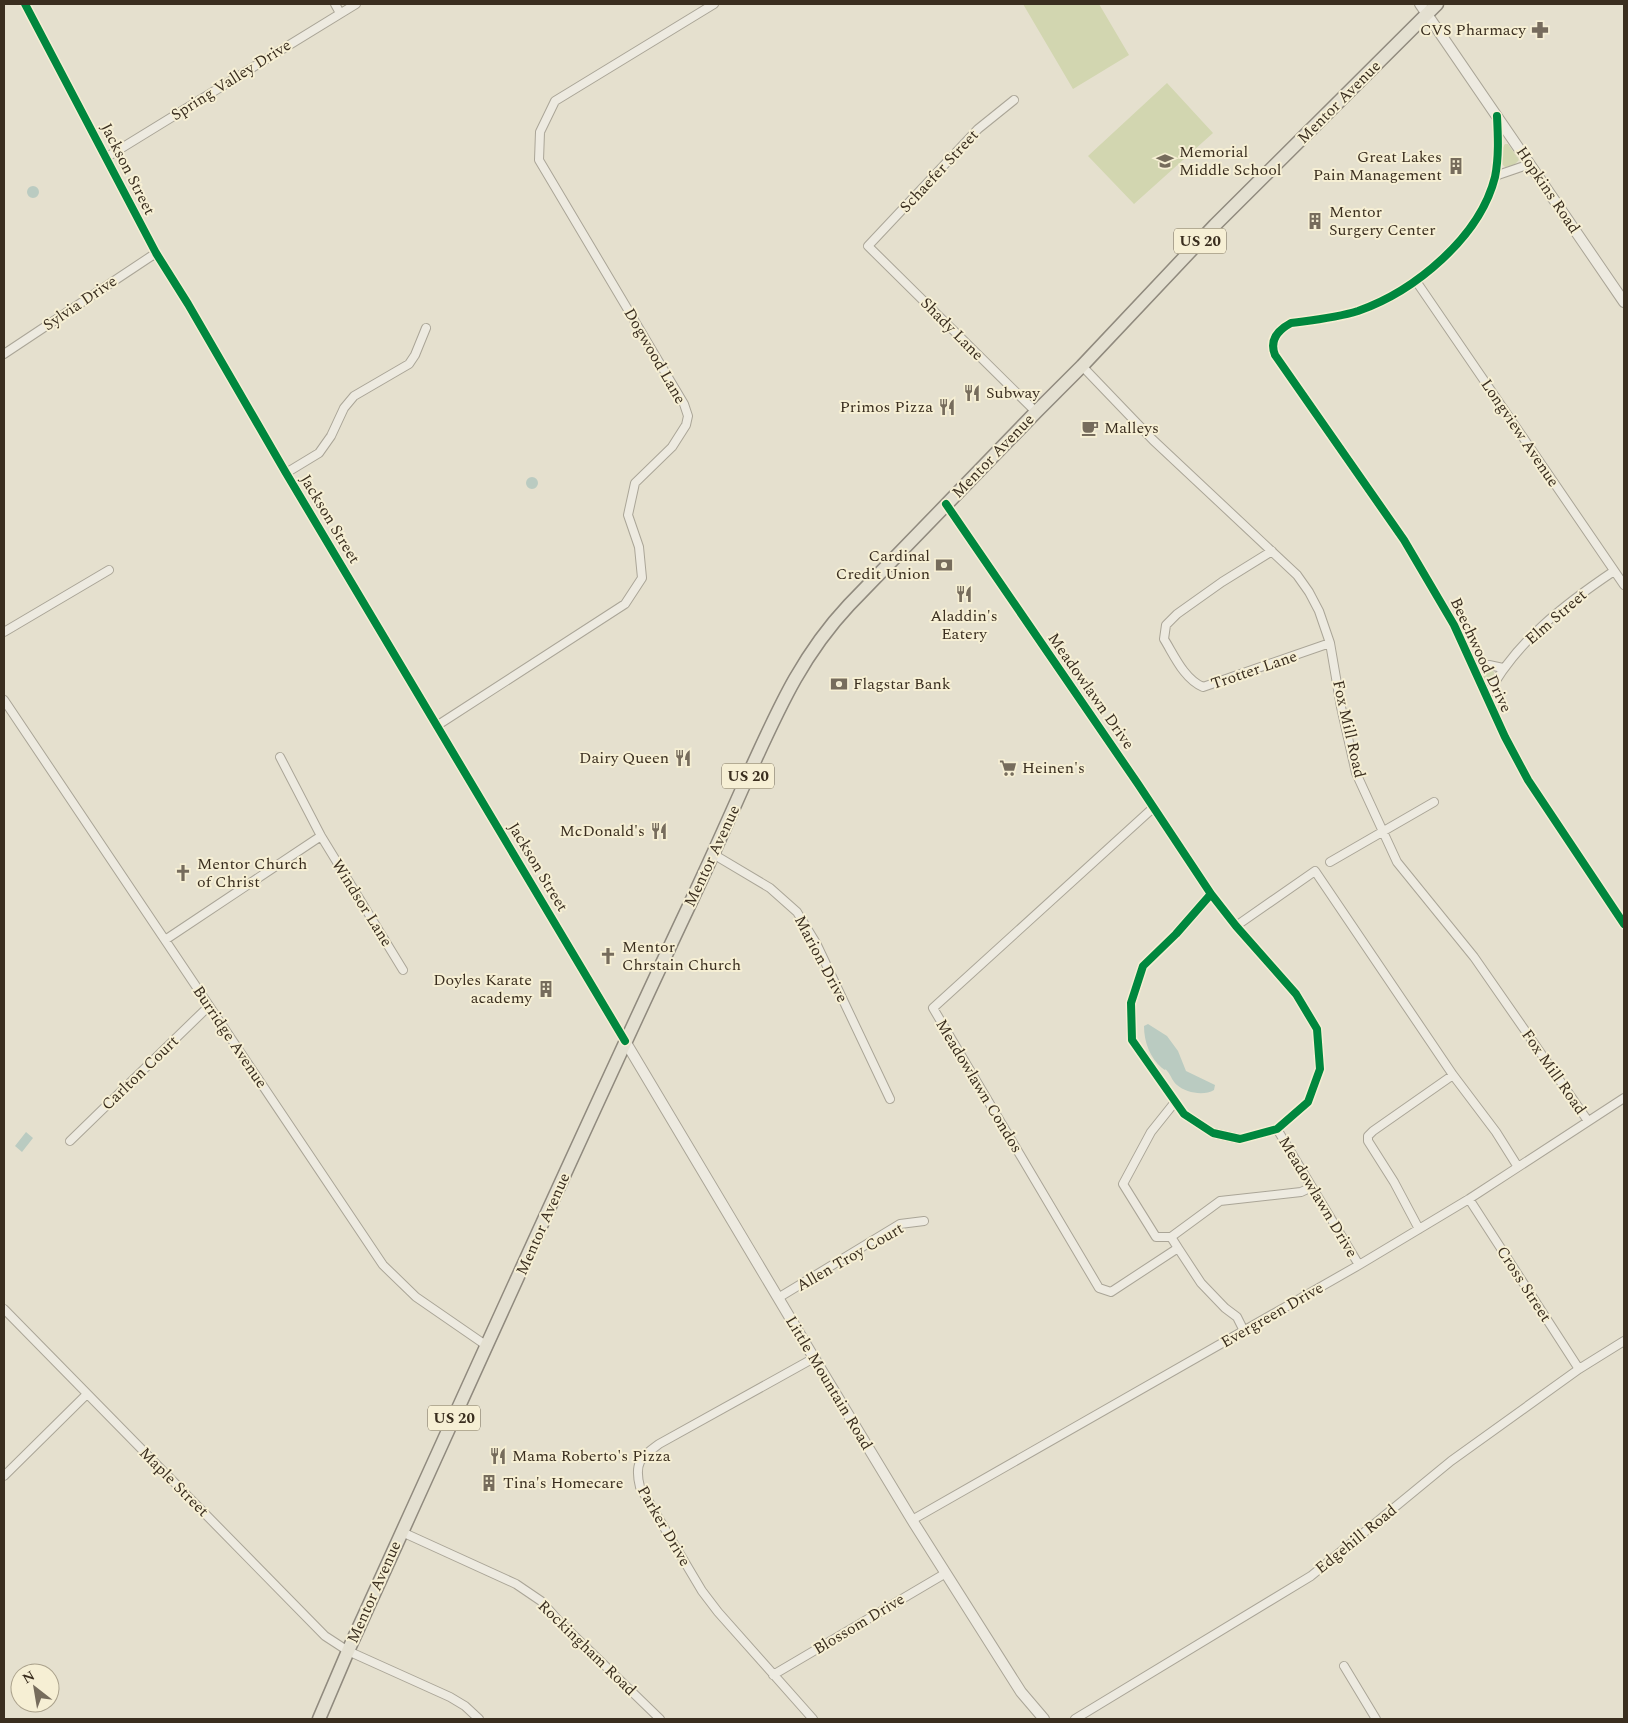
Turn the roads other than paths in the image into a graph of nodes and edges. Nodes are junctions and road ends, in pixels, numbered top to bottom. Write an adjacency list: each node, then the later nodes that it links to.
1 (25, 4): 10 (street, Jackson Street)
2 (334, 4): 7 (street)
3 (356, 4): 7 (street, Spring Valley Drive)
4 (714, 4): 33 (street, Dogwood Lane)
5 (1438, 4): 6 (main road, Mentor Avenue / US 20)
6 (1424, 9): 9 (street, Hopkins Road); 19 (main road, Mentor Avenue / US 20)
7 (340, 13): 10 (street, Spring Valley Drive)
8 (1014, 100): 13 (street, Schaefer Street)
9 (1497, 116): 11 (street, Hopkins Road); 12 (street)
10 (107, 157): 14 (street, Jackson Street)
11 (1530, 164): 12 (street); 16 (street, Hopkins Road)
12 (1495, 176): 15 (street)
13 (868, 246): 20 (street, Shady Lane)
14 (156, 253): 18 (street, Sylvia Drive); 21 (street, Jackson Street)
15 (1416, 281): 25 (street, Longview Avenue); 29 (street, Beechwood Drive)
16 (1624, 302)
17 (426, 328): 21 (street)
18 (4, 354)
19 (1082, 366): 20 (main road, Mentor Avenue / US 20); 23 (street, Fox Mill Road)
20 (1036, 412): 22 (main road, Mentor Avenue / US 20)
21 (286, 473): 33 (street, Jackson Street)
22 (946, 504): 36 (street, Meadowlawn Drive); 39 (main road, Mentor Avenue / US 20)
23 (1272, 551): 28 (street, Fox Mill Road); 28 (street, Trotter Lane)
24 (109, 570): 27 (street)
25 (1614, 571): 26 (street, Longview Avenue); 30 (street, Elm Street)
26 (1623, 581)
27 (4, 632)
28 (1330, 643): 37 (street, Fox Mill Road)
29 (1473, 665): 30 (street); 31 (street, Beechwood Drive)
30 (1503, 668): 31 (street, Elm Street)
31 (1486, 696): 42 (street, Beechwood Drive)
32 (4, 700): 44 (street, Burridge Avenue)
33 (438, 725): 47 (street, Jackson Street)
34 (280, 757): 38 (street, Windsor Lane)
35 (1434, 802): 37 (street)
36 (1153, 808): 41 (street, Meadowlawn Drive); 61 (street, Meadowlawn Condos)
37 (1383, 830): 40 (street); 52 (street, Fox Mill Road)
38 (320, 836): 44 (street); 45 (street, Windsor Lane)
39 (713, 854): 47 (main road, Mentor Avenue / US 20); 49 (street, Marion Drive)
40 (1330, 862)
41 (1211, 894): 43 (street, Meadowlawn Drive); 51 (street, Meadowlawn Drive)
42 (1624, 924)
43 (1236, 926): 48 (street); 53 (street, Meadowlawn Drive)
44 (165, 940): 46 (street, Burridge Avenue)
45 (403, 970)
46 (209, 1006): 54 (street, Carlton Court); 67 (street, Burridge Avenue)
47 (625, 1041): 63 (street, Little Mountain Road); 67 (main road, Mentor Avenue / US 20)
48 (1453, 1075): 55 (street); 59 (street)
49 (890, 1098)
50 (1624, 1098): 52 (street, Evergreen Drive)
51 (1175, 1102): 53 (street, Meadowlawn Drive); 60 (street)
52 (1588, 1121): 55 (street, Evergreen Drive)
53 (1277, 1130): 56 (street, Meadowlawn Drive)
54 (70, 1141)
55 (1518, 1167): 57 (street, Evergreen Drive)
56 (1312, 1187): 60 (street); 62 (street, Meadowlawn Drive)
57 (1469, 1199): 59 (street, Evergreen Drive); 69 (street, Cross Street)
58 (924, 1221): 63 (street, Allen Troy Court)
59 (1419, 1229): 62 (street, Evergreen Drive)
60 (1171, 1237): 61 (street)
61 (1178, 1248): 65 (street)
62 (1359, 1265): 65 (street, Evergreen Drive)
63 (778, 1298): 68 (street, Little Mountain Road)
64 (4, 1310): 70 (street, Maple Street)
65 (1244, 1331): 72 (street, Evergreen Drive)
66 (1624, 1341): 69 (street, Edgehill Road)
67 (487, 1346): 73 (main road, Mentor Avenue / US 20)
68 (814, 1358): 72 (street, Little Mountain Road); 77 (street, Parker Drive)
69 (1579, 1369): 83 (street, Edgehill Road)
70 (86, 1394): 71 (street); 75 (street, Maple Street)
71 (4, 1476)
72 (912, 1520): 74 (street, Little Mountain Road)
73 (402, 1532): 75 (main road, Mentor Avenue / US 20); 80 (street, Rockingham Road)
74 (946, 1573): 77 (street, Blossom Drive); 82 (street, Little Mountain Road)
75 (348, 1651): 78 (main road, Mentor Avenue / US 20); 79 (street, Maple Street)
76 (1344, 1666): 84 (street)
77 (773, 1675): 81 (street, Parker Drive)
78 (319, 1719)
79 (479, 1719)
80 (660, 1719)
81 (813, 1719)
82 (1044, 1719)
83 (1075, 1719)
84 (1376, 1719)

